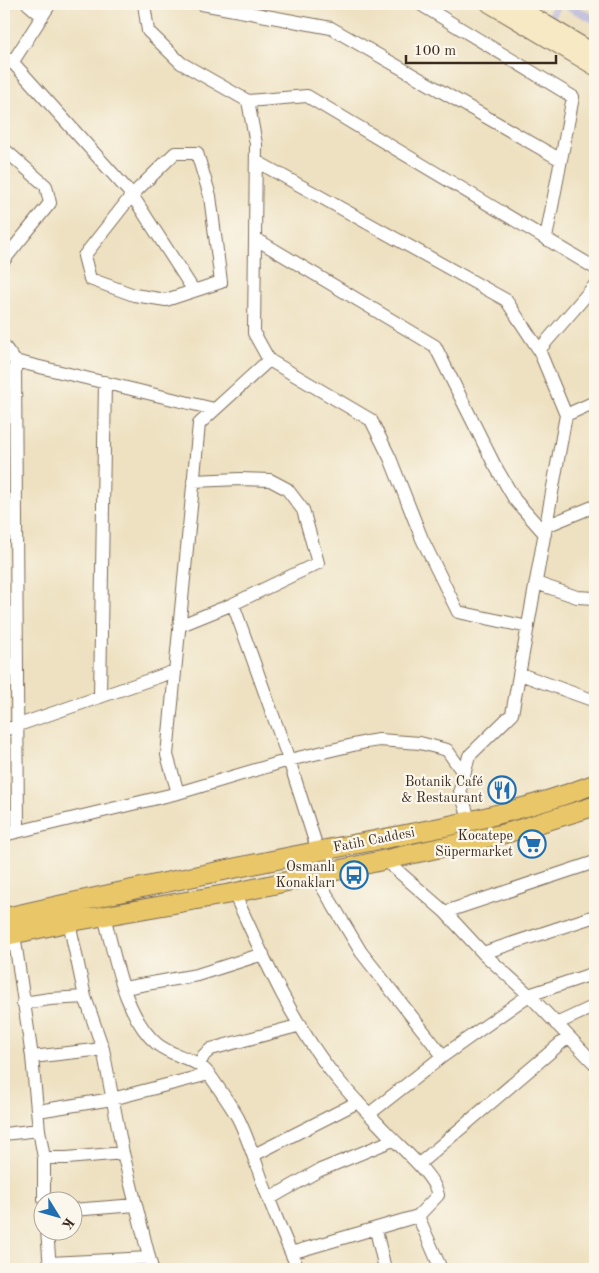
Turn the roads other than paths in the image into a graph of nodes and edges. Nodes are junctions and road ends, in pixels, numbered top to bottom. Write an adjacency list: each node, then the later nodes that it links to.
1 (28, 4): 8 (street)
2 (50, 4): 8 (street)
3 (144, 4): 12 (street)
4 (202, 4): 14 (street)
5 (420, 4): 14 (street)
6 (489, 4): 11 (main road)
7 (513, 4): 9 (main road)
8 (42, 16): 10 (street)
9 (593, 48)
10 (8, 59): 16 (street)
11 (595, 67)
12 (248, 101): 15 (street); 17 (street)
13 (4, 149): 19 (street)
14 (561, 160): 17 (street)
15 (256, 161): 18 (street); 24 (street)
16 (132, 195): 22 (street); 22 (street); 22 (street)
17 (546, 238): 20 (street)
18 (256, 239): 25 (street); 33 (street)
19 (4, 260)
20 (595, 268)
21 (595, 285): 24 (street)
22 (194, 291)
23 (4, 346): 26 (street)
24 (539, 350): 30 (street)
25 (269, 360): 29 (street); 40 (street)
26 (15, 361): 27 (street); 34 (street)
27 (105, 382): 29 (street); 45 (street)
28 (595, 402): 30 (street)
29 (214, 409): 31 (street)
30 (566, 414): 33 (street)
31 (193, 481): 38 (street); 39 (street)
32 (595, 506): 33 (street)
33 (545, 530): 36 (street)
34 (16, 554): 35 (street); 43 (street)
35 (4, 562)
36 (536, 583): 37 (street); 40 (street)
37 (595, 598)
38 (233, 604): 39 (street); 49 (street)
39 (179, 626): 41 (street)
40 (528, 627): 42 (street)
41 (175, 672): 45 (street); 52 (street)
42 (520, 674): 46 (street); 50 (street)
43 (17, 687): 44 (street); 47 (street)
44 (4, 692)
45 (100, 697): 47 (street)
46 (595, 701)
47 (17, 726): 48 (street); 55 (street)
48 (4, 730)
49 (289, 760): 50 (street); 52 (street); 57 (street)
50 (464, 774): 54 (street)
51 (595, 784): 54 (main road, Fatih Caddesi)
52 (178, 793): 55 (street)
53 (595, 806): 58 (main road, Fatih Caddesi)
54 (470, 822): 57 (main road, Fatih Caddesi)
55 (18, 831): 56 (street)
56 (4, 835)
57 (318, 851): 65 (main road, Fatih Caddesi)
58 (384, 859): 60 (main road, Fatih Caddesi); 62 (street)
59 (595, 862): 62 (street)
60 (315, 875): 61 (main road, Fatih Caddesi); 81 (street)
61 (234, 893): 63 (main road, Fatih Caddesi); 69 (street)
62 (445, 912): 68 (street)
63 (104, 916): 66 (main road, Fatih Caddesi); 71 (street)
64 (595, 916): 68 (street)
65 (4, 918)
66 (69, 922): 67 (main road, Fatih Caddesi); 73 (street)
67 (9, 935): 74 (street)
68 (483, 953): 72 (street)
69 (263, 954): 71 (street); 77 (street)
70 (595, 973): 72 (street)
71 (124, 988): 82 (street)
72 (529, 995): 76 (street); 81 (street)
73 (85, 997): 74 (street); 79 (street)
74 (23, 1003): 80 (street)
75 (595, 1006): 76 (street)
76 (556, 1024): 78 (street)
77 (301, 1025): 82 (street); 86 (street)
78 (568, 1037): 83 (street); 95 (street)
79 (103, 1049): 80 (street); 85 (street)
80 (32, 1056): 87 (street)
81 (443, 1056): 88 (street)
82 (199, 1064): 84 (street)
83 (595, 1064)
84 (209, 1074): 85 (street); 93 (street)
85 (112, 1100): 87 (street); 92 (street)
86 (358, 1102): 88 (street); 93 (street)
87 (38, 1111): 89 (street)
88 (369, 1114): 91 (street)
89 (39, 1130): 90 (street); 94 (street)
90 (4, 1134)
91 (393, 1140): 95 (street); 97 (street)
92 (123, 1153): 94 (street); 98 (street)
93 (254, 1155): 97 (street)
94 (44, 1158): 96 (street)
95 (418, 1164): 100 (street)
96 (44, 1190)
97 (269, 1199): 103 (street)
98 (136, 1205): 99 (street); 104 (street)
99 (82, 1209)
100 (418, 1216): 101 (street); 108 (street)
101 (376, 1230): 103 (street); 107 (street)
102 (48, 1240): 105 (street)
103 (291, 1253): 106 (street)
104 (150, 1264): 105 (street)
105 (50, 1266)
106 (298, 1269)
107 (385, 1269)
108 (441, 1269)

